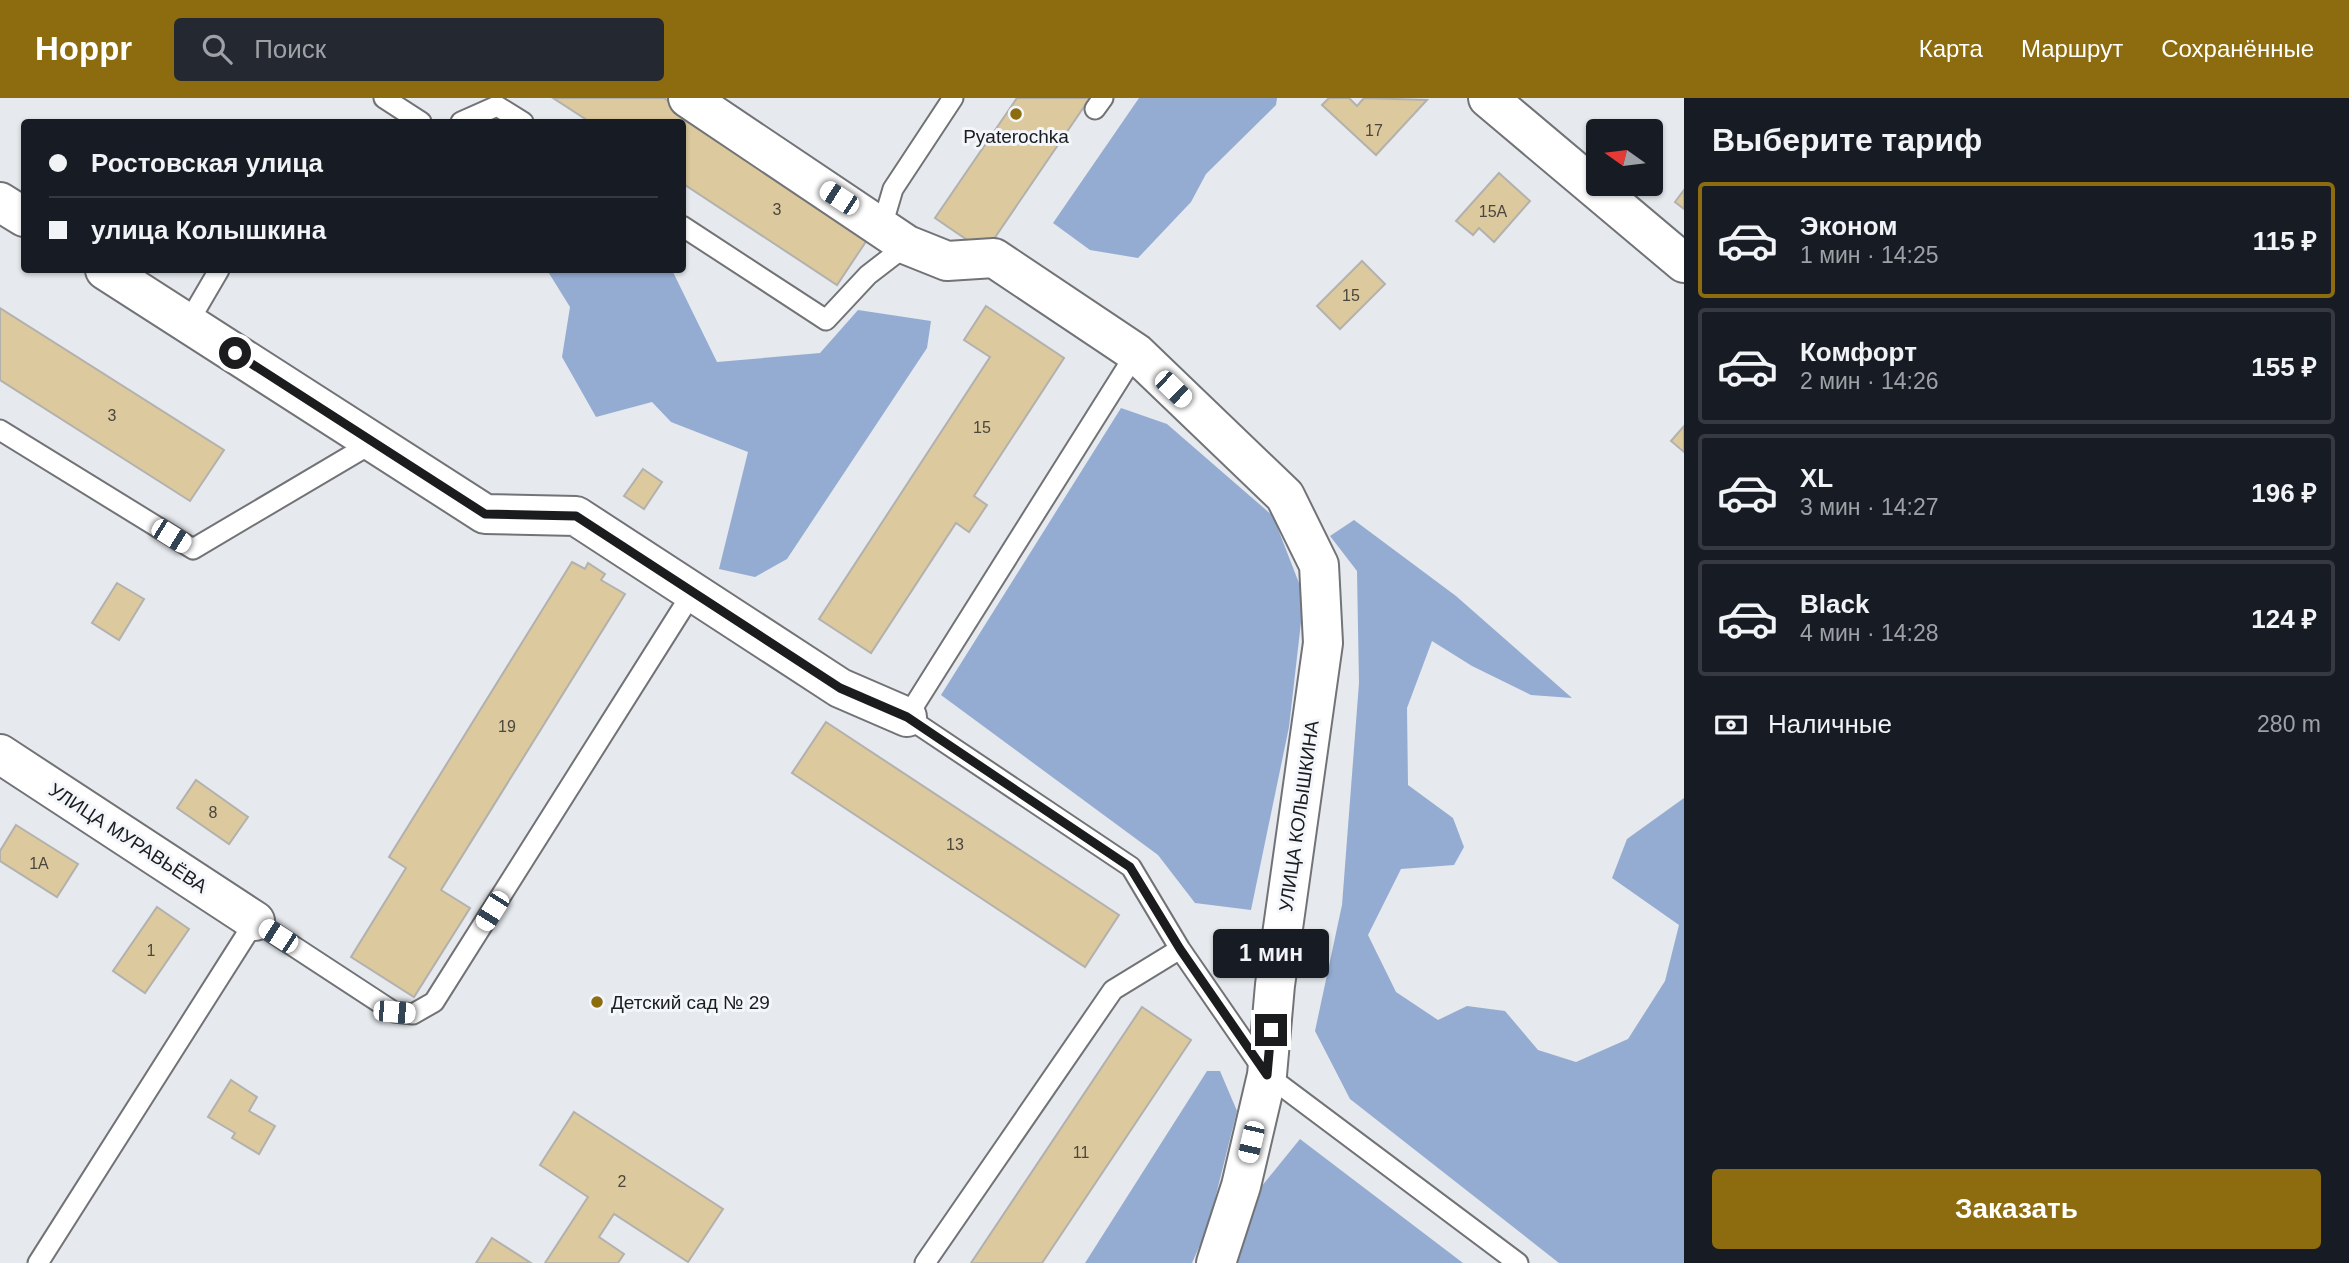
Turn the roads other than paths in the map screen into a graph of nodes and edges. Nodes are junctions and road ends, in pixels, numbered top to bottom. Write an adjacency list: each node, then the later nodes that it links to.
1 (384, 98): 6 (lane)
2 (688, 98): 12 (street, УЛИЦА КОЛЫШКИНА)
3 (953, 98): 12 (lane)
4 (1489, 98): 13 (street)
5 (499, 102): 7 (lane); 8 (lane)
6 (416, 119)
7 (467, 119)
8 (519, 119)
9 (0, 202): 10 (street)
10 (21, 216)
11 (686, 229): 12 (lane)
12 (895, 236): 17 (street, УЛИЦА КОЛЫШКИНА)
13 (1684, 263)
14 (110, 273): 16 (street)
15 (217, 273): 16 (lane)
16 (188, 323): 19 (street)
17 (1136, 353): 21 (lane); 25 (street, УЛИЦА КОЛЫШКИНА)
18 (0, 430): 19 (lane)
19 (374, 442): 20 (street)
20 (694, 590): 21 (street); 23 (lane)
21 (907, 717): 24 (lane)
22 (0, 754): 23 (street, УЛИЦА МУРАВЬЁВА)
23 (255, 921): 26 (lane)
24 (1180, 949): 25 (lane); 27 (lane)
25 (1267, 1075): 28 (street, УЛИЦА КОЛЫШКИНА); 29 (lane)
26 (38, 1263)
27 (925, 1263)
28 (1216, 1263)
29 (1518, 1263)

